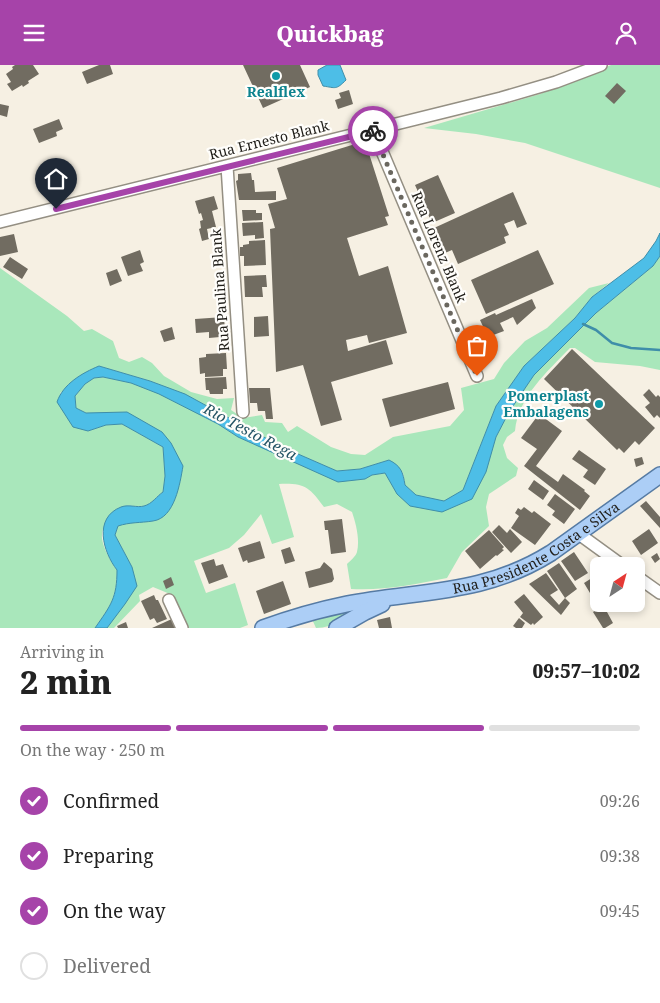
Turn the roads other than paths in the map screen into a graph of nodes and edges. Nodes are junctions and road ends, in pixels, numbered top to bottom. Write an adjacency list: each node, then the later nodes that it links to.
1 (601, 65): 2 (street, Rua Ernesto Blank)
2 (373, 130): 3 (street, Rua Ernesto Blank); 5 (street, Rua Lorenz Blank)
3 (227, 166): 4 (street, Rua Ernesto Blank); 6 (street, Rua Paulina Blank)
4 (0, 223)
5 (477, 376)
6 (243, 412)
7 (660, 475): 8 (main road, Rua Presidente Costa e Silva)
8 (579, 534): 9 (street); 12 (main road, Rua Presidente Costa e Silva)
9 (611, 557)
10 (645, 582): 11 (street)
11 (660, 593)
12 (400, 597): 14 (main road, Rua Presidente Costa e Silva); 17 (main road, Rua Presidente Costa e Silva)
13 (168, 600): 15 (street)
14 (306, 621): 16 (main road, Rua Presidente Costa e Silva)
15 (182, 628)
16 (263, 628)
17 (337, 628)

